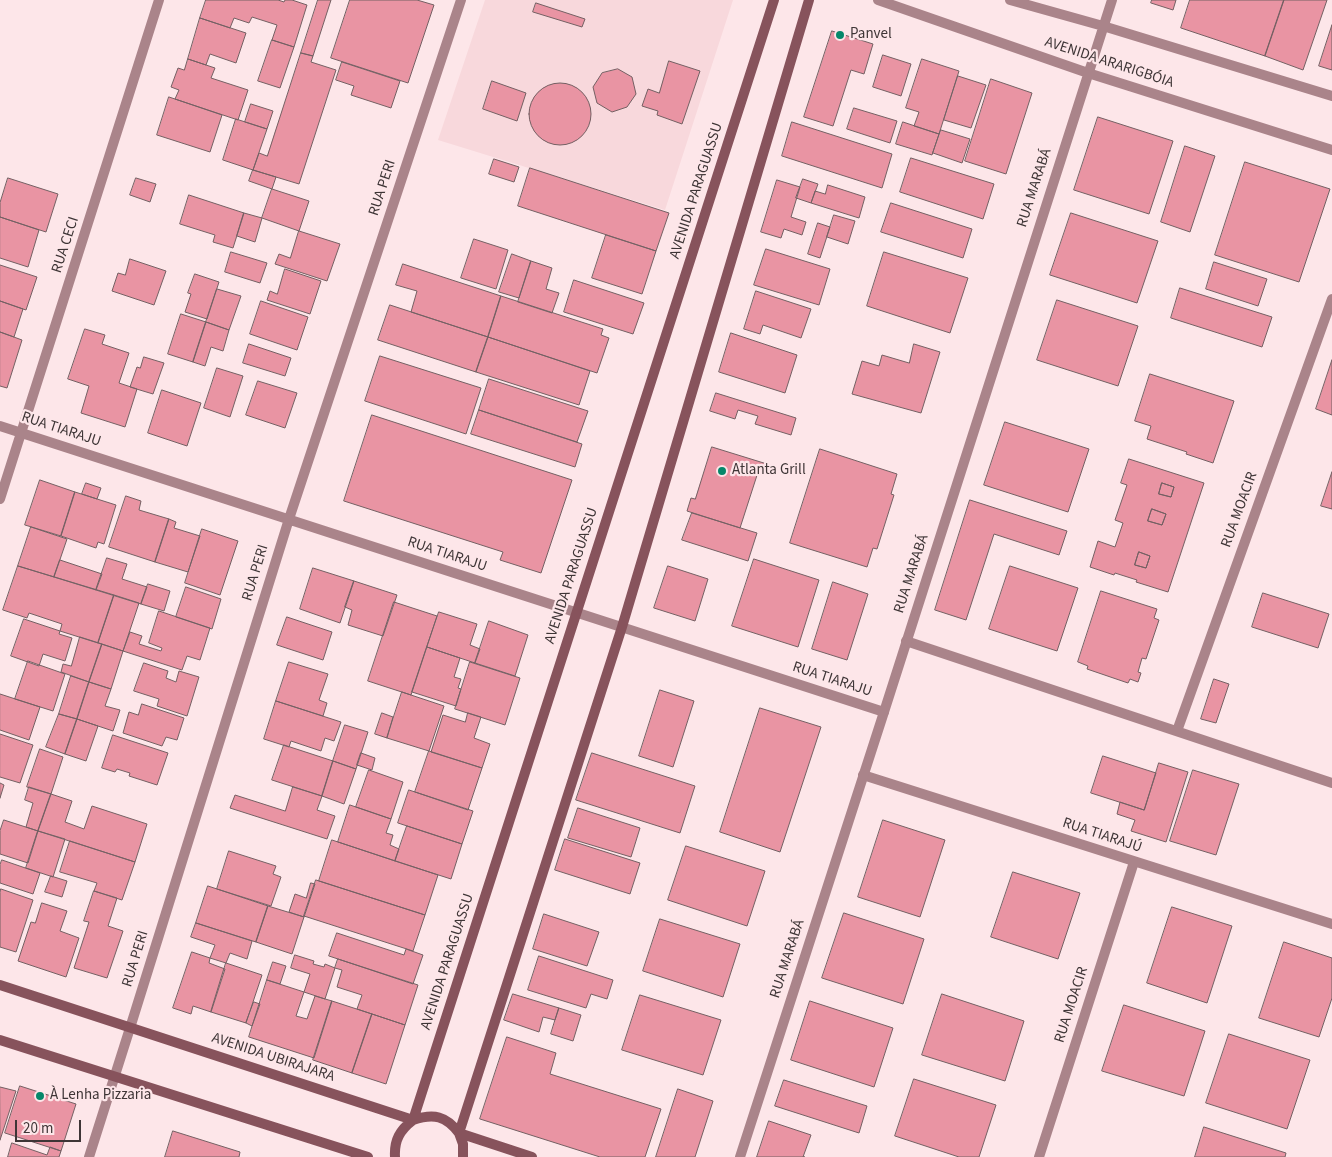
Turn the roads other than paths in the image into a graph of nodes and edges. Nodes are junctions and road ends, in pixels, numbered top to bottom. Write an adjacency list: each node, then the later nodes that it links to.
1 (159, 0): 14 (street, RUA CECI)
2 (461, 0): 16 (street, RUA PERI)
3 (774, 0): 17 (main road, AVENIDA PARAGUASSU)
4 (809, 0): 18 (main road)
5 (878, 0): 9 (street, AVENIDA ARARIGBÓIA)
6 (1010, 0): 8 (street, AVENIDA ARARIGBÓIA)
7 (1112, 0): 8 (street, RUA MARABÁ)
8 (1103, 26): 9 (street, RUA MARABÁ); 10 (street, AVENIDA ARARIGBÓIA)
9 (1088, 73): 11 (street, AVENIDA ARARIGBÓIA); 19 (street, RUA MARABÁ)
10 (1332, 96)
11 (1332, 150)
12 (1332, 299): 21 (street, RUA MOACIR)
13 (0, 426): 14 (street, RUA TIARAJU)
14 (22, 433): 15 (street, RUA CECI); 16 (street, RUA TIARAJU)
15 (0, 499)
16 (289, 519): 17 (street, RUA TIARAJU); 27 (street, RUA PERI)
17 (576, 613): 18 (street, RUA TIARAJU); 30 (main road, AVENIDA PARAGUASSU)
18 (622, 628): 20 (street, RUA TIARAJU); 31 (main road)
19 (906, 641): 20 (street, RUA MARABÁ); 21 (street)
20 (884, 712): 22 (street, RUA MARABÁ)
21 (1177, 732): 23 (street)
22 (863, 775): 24 (street, RUA TIARAJÚ); 37 (street, RUA MARABÁ)
23 (1332, 783)
24 (1134, 862): 25 (street, RUA TIARAJÚ); 38 (street, RUA MOACIR)
25 (1332, 924)
26 (0, 985): 27 (main road, AVENIDA UBIRAJARA)
27 (130, 1028): 29 (street, RUA PERI); 30 (main road, AVENIDA UBIRAJARA)
28 (0, 1040): 29 (main road)
29 (114, 1077): 32 (street, RUA PERI); 33 (main road)
30 (413, 1120): 31 (main road, AVENIDA UBIRAJARA); 34 (main road, AVENIDA PARAGUASSU)
31 (459, 1133): 35 (main road); 36 (main road, AVENIDA UBIRAJARA)
32 (89, 1157)
33 (368, 1157)
34 (395, 1157)
35 (463, 1157)
36 (532, 1157)
37 (740, 1157)
38 (1039, 1157)

